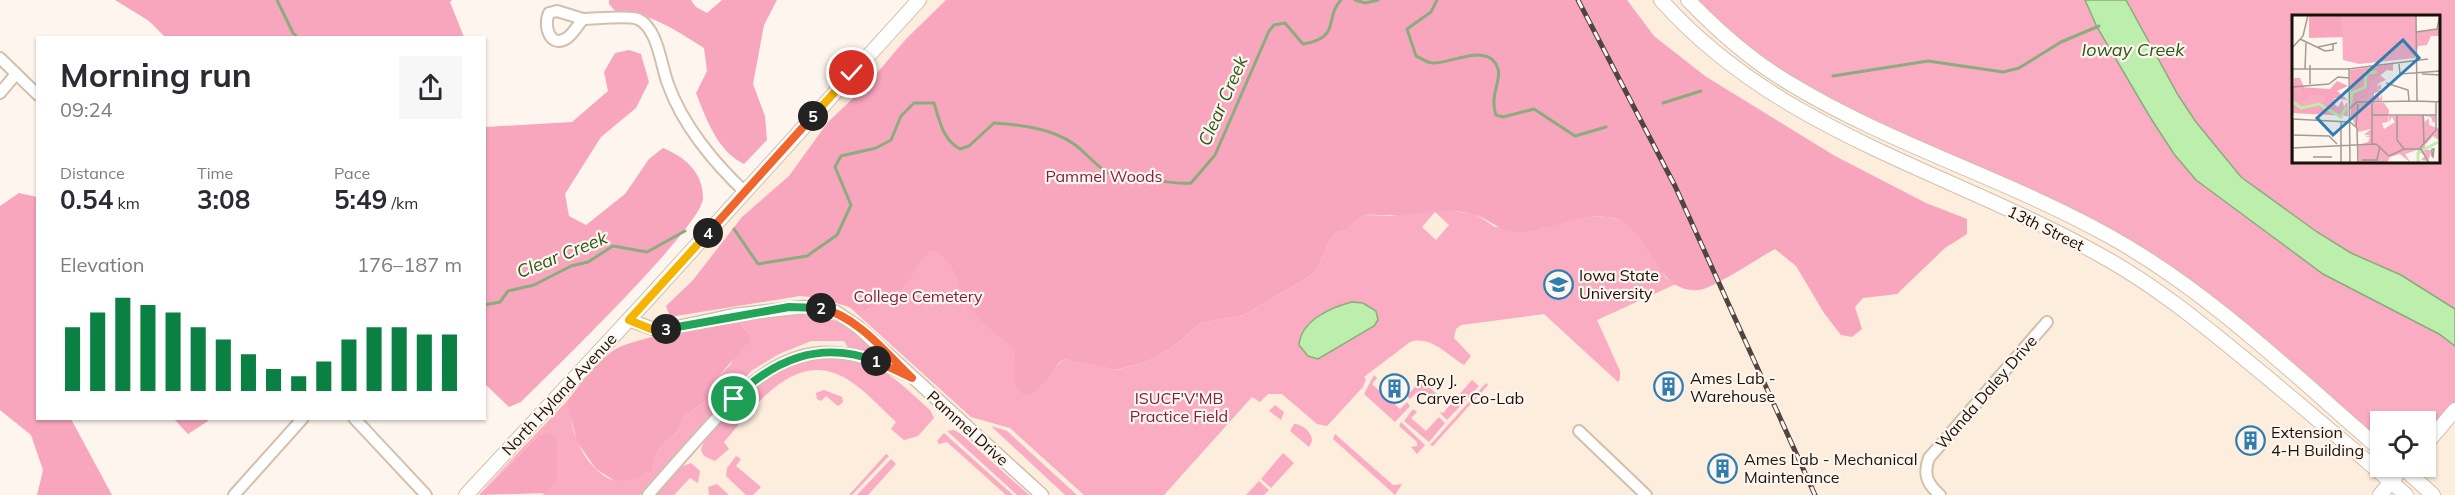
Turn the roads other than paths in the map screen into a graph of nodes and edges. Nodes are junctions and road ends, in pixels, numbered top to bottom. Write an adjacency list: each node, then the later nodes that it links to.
1 (919, 0): 9 (main road, North Hyland Avenue)
2 (1661, 0): 21 (main road, 13th Street)
3 (1688, 0): 18 (main road, 13th Street)
4 (583, 19): 9 (street)
5 (0, 58): 6 (street)
6 (16, 74): 7 (street); 8 (street)
7 (0, 93)
8 (36, 93)
9 (745, 192): 10 (main road, North Hyland Avenue)
10 (629, 320): 12 (street, Pammel Drive); 24 (main road, North Hyland Avenue)
11 (2047, 322): 28 (street, Wanda Daley Drive)
12 (912, 378): 25 (street); 26 (street, Pammel Drive)
13 (2455, 410): 17 (main road)
14 (301, 420): 22 (street)
15 (356, 420): 23 (street)
16 (1579, 432): 27 (street)
17 (2436, 432)
18 (2370, 440)
19 (2395, 477): 21 (main road)
20 (2414, 477): 31 (main road)
21 (2391, 482): 29 (main road); 30 (main road, 13th Street)
22 (234, 495)
23 (426, 495)
24 (466, 495)
25 (648, 495)
26 (1042, 495)
27 (1646, 495)
28 (1940, 495)
29 (2380, 495)
30 (2406, 495)
31 (2433, 495)

